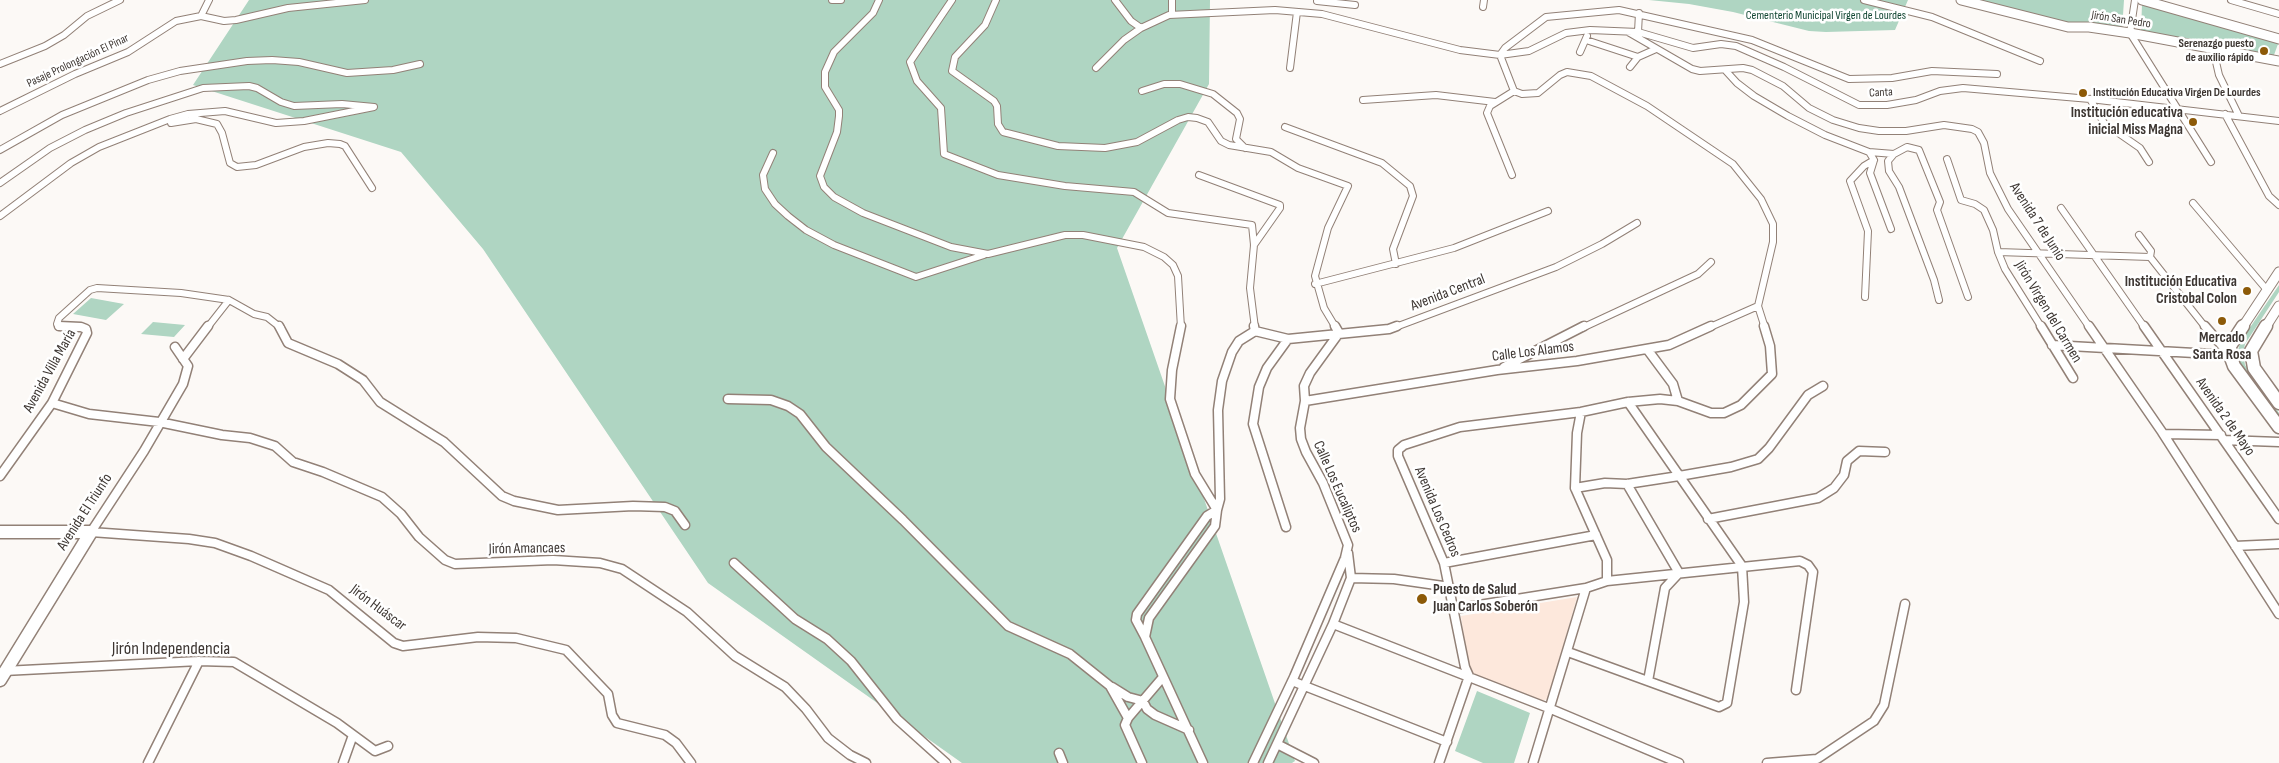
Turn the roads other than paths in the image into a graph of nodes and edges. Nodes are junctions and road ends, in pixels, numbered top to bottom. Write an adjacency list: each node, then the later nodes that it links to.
1 (120, 0): 40 (street)
2 (209, 0): 25 (street)
3 (365, 0): 25 (street)
4 (832, 0): 5 (street)
5 (841, 0)
6 (878, 0): 84 (street)
7 (952, 0): 81 (street)
8 (996, 0): 60 (street)
9 (1115, 0): 26 (street)
10 (1172, 0): 24 (street)
11 (1317, 0): 18 (street); 22 (street)
12 (1484, 0): 19 (street)
13 (1864, 0): 38 (street)
14 (1961, 0): 30 (main road, Jirón San Pedro)
15 (2135, 0): 30 (street)
16 (2142, 0): 31 (main road, Jirón San Pedro)
17 (2230, 0): 23 (street)
18 (1355, 5)
19 (1483, 7)
20 (1297, 12): 22 (street, Canta); 24 (street, Canta); 44 (street)
21 (1640, 12): 29 (street); 36 (street); 47 (street)
22 (1322, 14): 36 (street, Canta)
23 (2279, 14)
24 (1172, 15): 26 (street, Canta)
25 (201, 16): 54 (street, Pasaje Prolongación El Pinar)
26 (1140, 28): 43 (street, Canta)
27 (1590, 30): 28 (street, Canta); 32 (street); 36 (street, Canta)
28 (1627, 31): 29 (street, Canta); 33 (street, Avenida 7 de Junio)
29 (1638, 32): 50 (street, Canta)
30 (2130, 33): 34 (main road, Jirón San Pedro); 53 (street)
31 (2279, 39)
32 (1586, 40): 35 (street); 37 (street)
33 (1656, 49): 37 (street); 46 (street, Avenida 7 de Junio)
34 (2213, 49): 39 (main road, Jirón San Pedro); 56 (street)
35 (1580, 52)
36 (1500, 55): 49 (street)
37 (1638, 58): 42 (street)
38 (2040, 62)
39 (2279, 62): 45 (main road)
40 (0, 64)
41 (420, 64): 61 (street)
42 (1630, 67)
43 (1096, 68)
44 (1290, 68)
45 (2279, 68)
46 (1726, 71): 62 (street); 83 (street, Avenida 7 de Junio)
47 (1997, 74)
48 (1142, 91): 60 (street)
49 (1514, 92): 52 (street); 96 (street)
50 (2090, 99): 53 (street, Canta); 67 (street)
51 (1362, 100): 52 (street)
52 (1495, 102): 70 (street)
53 (2176, 108): 55 (street, Canta); 68 (street)
54 (0, 111)
55 (2225, 114): 56 (street, Canta); 74 (street)
56 (2239, 116): 57 (street, Canta)
57 (2279, 121)
58 (1285, 127): 88 (street)
59 (140, 130): 71 (street); 72 (street); 77 (street)
60 (1247, 149): 90 (street)
61 (0, 150)
62 (1869, 152): 64 (street); 66 (street)
63 (773, 154): 84 (street)
64 (1894, 154): 92 (street); 95 (street)
65 (1947, 159): 82 (street, Jirón Virgen del Carmen)
66 (1874, 160): 79 (street); 93 (street)
67 (2149, 162)
68 (2211, 162)
69 (1199, 175): 81 (street)
70 (1512, 175)
71 (0, 183)
72 (372, 188)
73 (2193, 203): 91 (street)
74 (2279, 205)
75 (2061, 208): 85 (street, Avenida 2 de Mayo)
76 (1548, 211): 88 (street)
77 (0, 216)
78 (1637, 223): 99 (street, Avenida Central)
79 (1891, 229)
80 (2139, 235): 86 (street)
81 (1254, 245): 98 (street)
82 (1998, 252): 83 (street); 101 (street, Jirón Virgen del Carmen)
83 (2040, 253): 85 (street); 102 (street, Avenida 7 de Junio)
84 (988, 254): 128 (street)
85 (2094, 255): 86 (street); 105 (street, Avenida 2 de Mayo)
86 (2150, 257): 106 (street)
87 (1710, 262): 108 (street)
88 (1396, 264): 90 (street)
89 (2279, 272): 91 (main road)
90 (1315, 284): 99 (street)
91 (2266, 290): 106 (main road)
92 (1968, 297)
93 (1865, 298)
94 (229, 300): 107 (street); 115 (street, Avenida Villa María); 131 (street)
95 (1939, 300)
96 (1758, 306): 104 (street, Calle Los Alamos); 113 (street)
97 (2279, 306): 116 (main road)
98 (1255, 331): 100 (street, Avenida Central); 128 (street)
99 (1340, 333): 100 (street, Avenida Central); 112 (street, Calle Los Eucaliptos)
100 (1288, 338): 132 (street)
101 (2052, 345): 102 (street); 109 (street, Jirón Virgen del Carmen)
102 (2105, 347): 105 (street); 120 (street, Avenida 7 de Junio)
103 (175, 348): 107 (street)
104 (1647, 349): 108 (street, Calle Los Alamos); 113 (street)
105 (2162, 350): 106 (street); 121 (street, Avenida 2 de Mayo)
106 (2230, 355): 119 (main road)
107 (183, 359): 118 (street, Avenida El Triunfo)
108 (1497, 370): 112 (street, Calle Los Alamos)
109 (2073, 378)
110 (1823, 386): 125 (street)
111 (728, 399): 158 (street)
112 (1305, 401): 137 (street, Calle Los Eucaliptos)
113 (1678, 401): 114 (street)
114 (1628, 402): 117 (street); 125 (street)
115 (52, 403): 118 (street, Jirón Amancaes); 124 (street, Avenida Villa María)
116 (2279, 403)
117 (1581, 412): 127 (street); 139 (street, Avenida Los Cedros)
118 (159, 422): 134 (street, Avenida El Triunfo); 174 (street, Jirón Amancaes)
119 (2279, 427)
120 (2164, 434): 121 (street); 138 (street, Avenida 7 de Junio)
121 (2223, 438): 122 (street); 130 (street, Avenida 2 de Mayo)
122 (2279, 442)
123 (1885, 452): 129 (street)
124 (0, 476)
125 (1678, 476): 126 (street); 129 (street)
126 (1627, 484): 127 (street); 142 (street)
127 (1575, 488): 135 (street)
128 (1218, 510): 155 (street)
129 (1708, 519): 141 (street)
130 (2279, 519)
131 (685, 525)
132 (1286, 527)
133 (0, 532): 134 (main road, Jirón Huáscar)
134 (90, 532): 153 (main road, Avenida El Triunfo); 173 (street, Jirón Huáscar)
135 (1596, 535): 139 (street); 144 (street)
136 (2279, 544): 138 (street)
137 (1348, 545): 143 (street); 156 (street, Calle Los Eucaliptos)
138 (2235, 546): 149 (street, Avenida 7 de Junio)
139 (1444, 563): 145 (street, Avenida Los Cedros)
140 (734, 564): 175 (street)
141 (1742, 566): 142 (street); 157 (street); 160 (street)
142 (1679, 573): 144 (street); 157 (street)
143 (1350, 578): 145 (street); 150 (street)
144 (1607, 581): 146 (street)
145 (1450, 587): 148 (street, Avenida Los Cedros)
146 (1586, 588): 148 (street); 151 (street)
147 (1905, 604): 170 (street)
148 (1454, 609): 154 (street, Avenida Los Cedros)
149 (2279, 614)
150 (1333, 624): 154 (street); 159 (street)
151 (1568, 652): 157 (street); 162 (street)
152 (199, 661): 153 (street, Jirón Independencia); 165 (street, Jirón Independencia); 171 (street)
153 (2, 674)
154 (1469, 676): 162 (street); 166 (street)
155 (1163, 677): 161 (street); 164 (street)
156 (1292, 681): 159 (street); 179 (street, Calle Los Eucaliptos)
157 (1648, 681)
158 (1110, 686): 161 (street); 163 (street)
159 (1304, 686): 166 (street); 167 (street)
160 (1796, 690)
161 (1143, 701): 163 (street); 164 (street)
162 (1552, 709): 183 (street); 184 (street)
163 (1128, 718): 177 (street)
164 (1189, 730): 178 (street)
165 (353, 735): 168 (street, Jirón Independencia); 172 (street)
166 (1446, 742): 182 (street)
167 (1277, 744): 180 (street); 181 (street)
168 (388, 746)
169 (1059, 753): 176 (street)
170 (1815, 762): 185 (street)
171 (148, 763)
172 (342, 763)
173 (691, 763)
174 (866, 763)
175 (946, 763)
176 (1064, 763)
177 (1142, 763)
178 (1203, 763)
179 (1253, 763)
180 (1268, 763)
181 (1314, 763)
182 (1439, 763)
183 (1533, 763)
184 (1679, 763)
185 (1768, 763)

